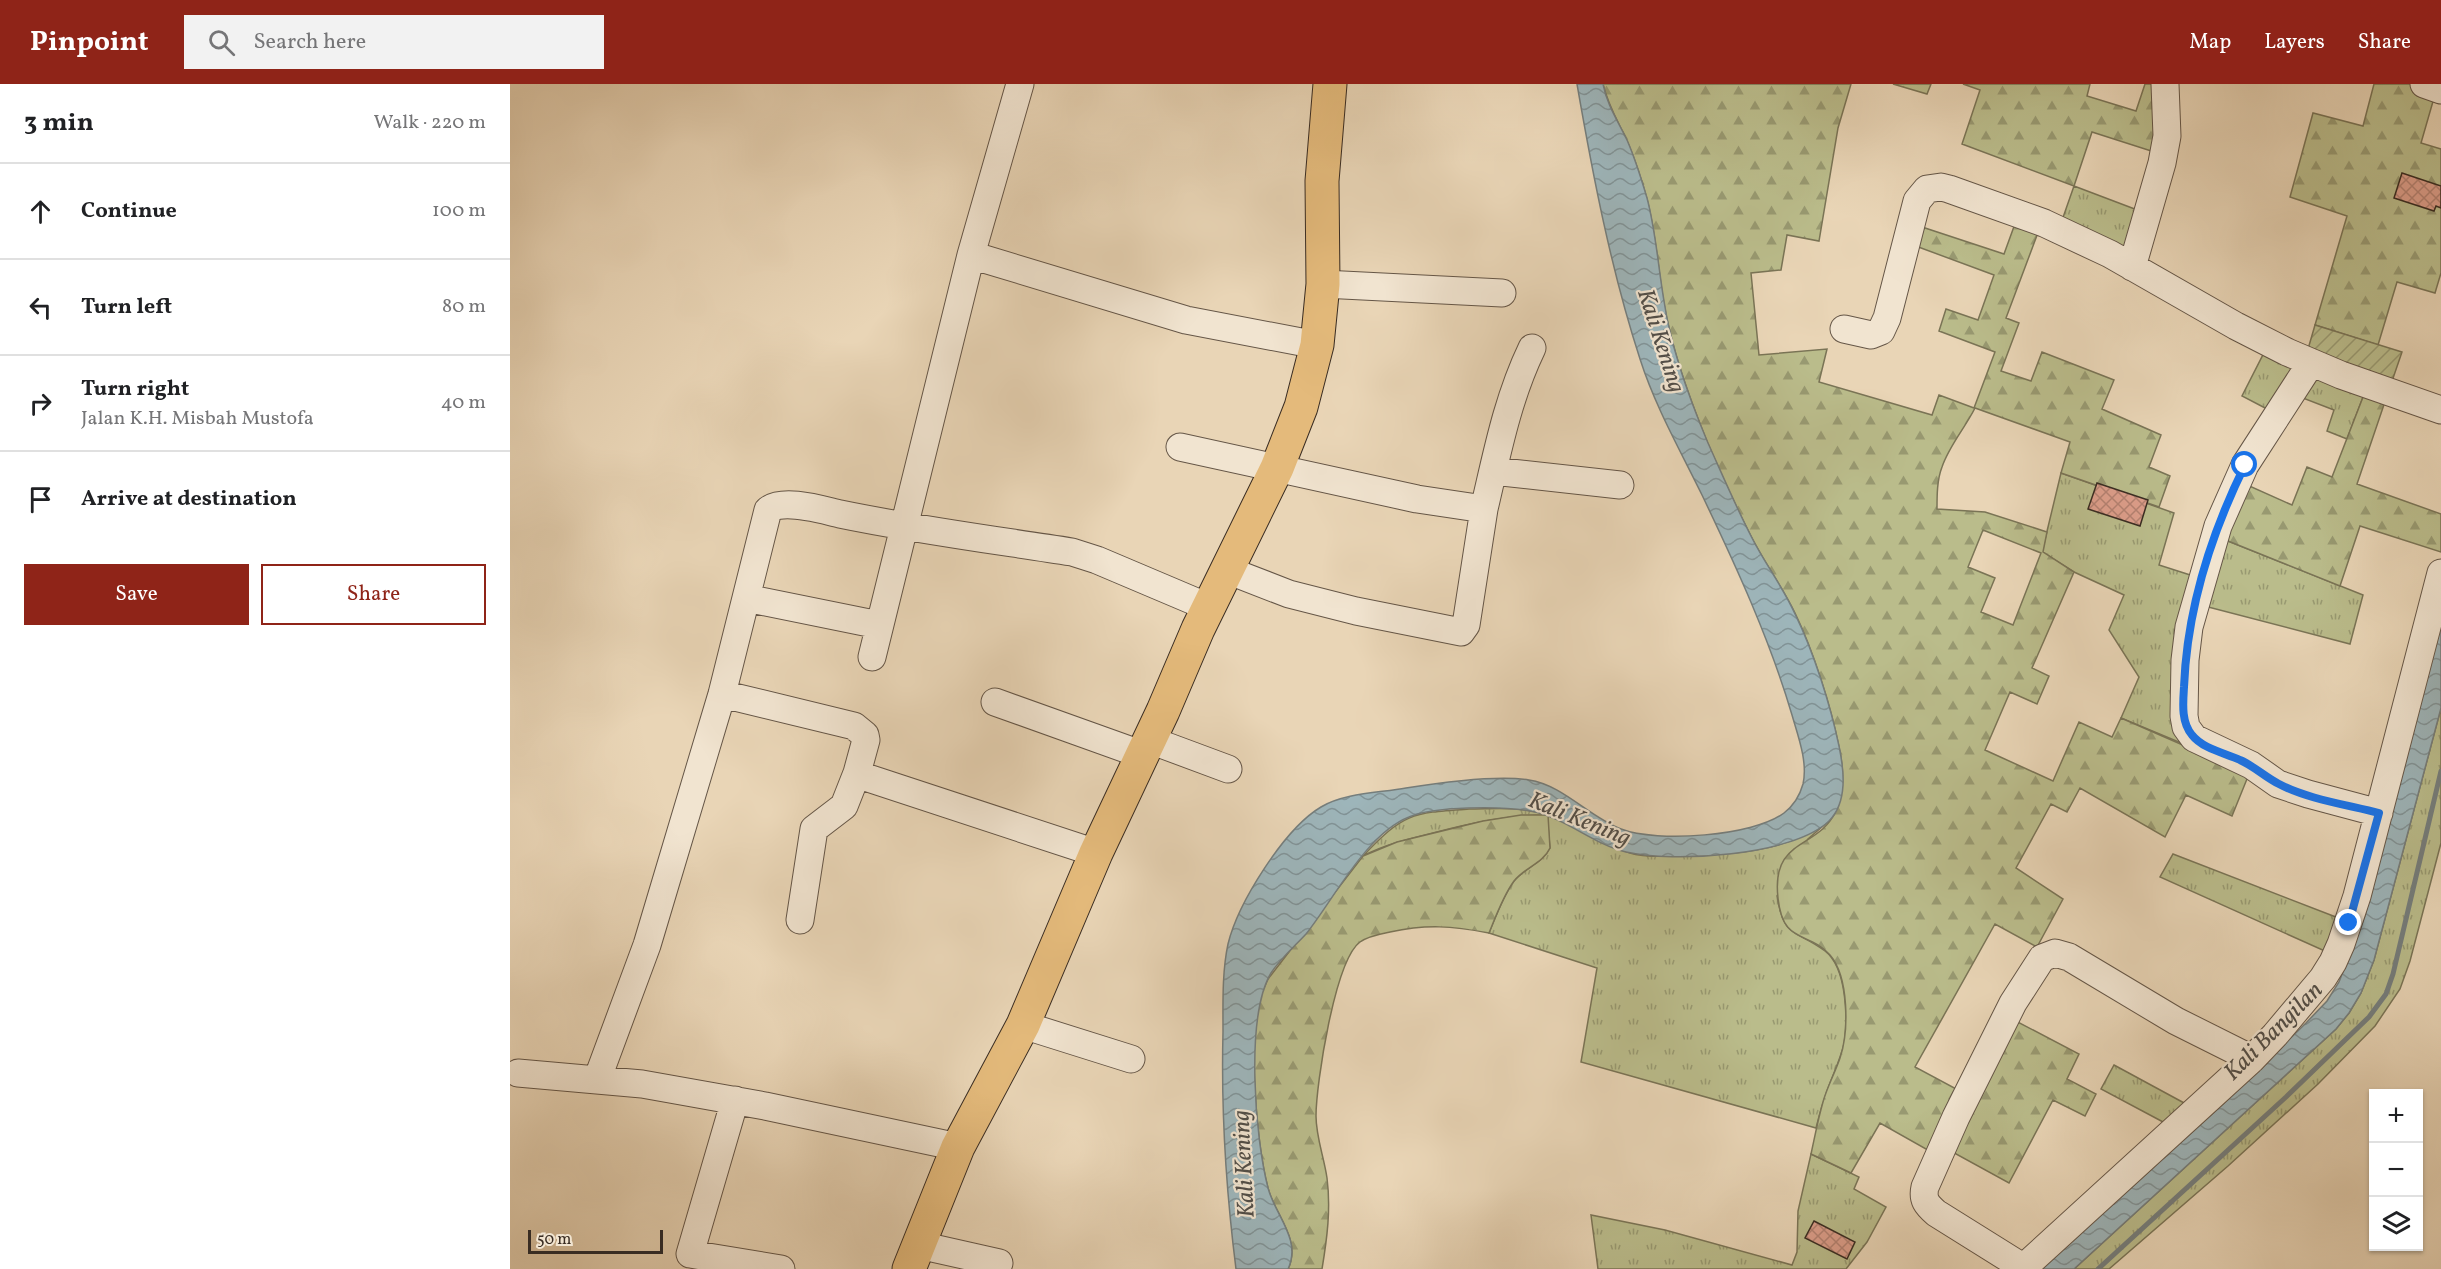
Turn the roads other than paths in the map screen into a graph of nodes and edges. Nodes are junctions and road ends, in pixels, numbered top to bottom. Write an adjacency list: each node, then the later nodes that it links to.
1 (1020, 84): 6 (street)
2 (2165, 84): 7 (street)
3 (2424, 84): 5 (street)
4 (1326, 85): 8 (main road)
5 (2441, 90)
6 (971, 255): 11 (street); 20 (street)
7 (2132, 267): 10 (street); 13 (street)
8 (1323, 284): 9 (street); 11 (main road)
9 (1502, 293)
10 (1844, 329)
11 (1317, 345): 16 (main road)
12 (1532, 348): 17 (street)
13 (2311, 363): 14 (street); 32 (street)
14 (2441, 410)
15 (1180, 447): 16 (street)
16 (1277, 468): 19 (street); 21 (main road)
17 (1493, 471): 18 (street); 19 (street)
18 (1620, 485)
19 (1484, 509): 21 (street)
20 (904, 527): 23 (street); 24 (street); 25 (street)
21 (1227, 570): 24 (main road)
22 (2441, 573): 32 (street)
23 (746, 598): 25 (street); 27 (street)
24 (1208, 607): 29 (main road)
25 (879, 625): 26 (street)
26 (872, 657)
27 (722, 694): 31 (street); 39 (street)
28 (995, 702): 29 (street)
29 (1146, 748): 30 (street); 33 (main road)
30 (1228, 769)
31 (858, 773): 33 (street); 34 (street)
32 (2379, 813): 37 (street)
33 (1096, 853): 35 (main road)
34 (800, 920)
35 (1023, 1025): 36 (street); 41 (main road)
36 (1131, 1059)
37 (2252, 1059): 45 (street); 45 (street)
38 (518, 1073): 39 (street)
39 (597, 1080): 40 (street)
40 (735, 1100): 41 (street); 43 (street)
41 (958, 1147): 42 (main road)
42 (914, 1257): 44 (street)
43 (687, 1261): 46 (street)
44 (999, 1263)
45 (2023, 1268)
46 (781, 1269)

